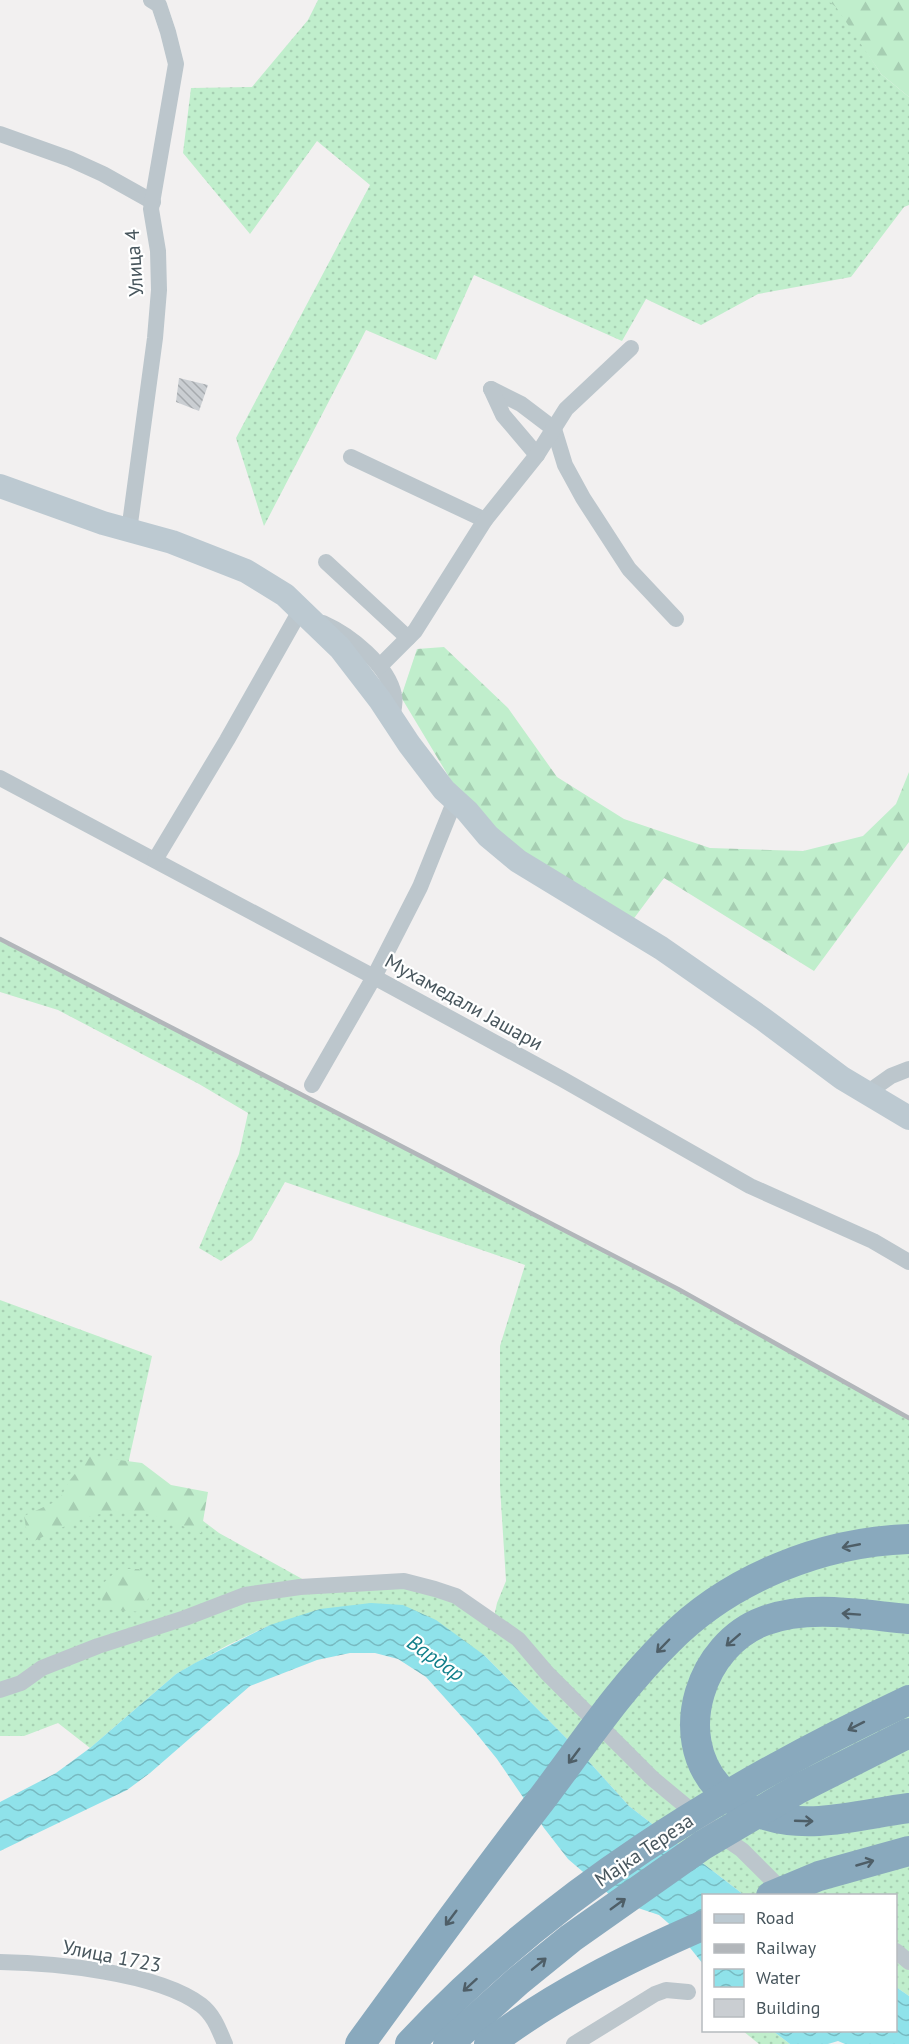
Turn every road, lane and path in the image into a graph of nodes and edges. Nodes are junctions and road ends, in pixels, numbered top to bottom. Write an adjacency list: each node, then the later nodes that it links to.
1 (151, 0): 3 (street, Улица 4)
2 (0, 134): 3 (street)
3 (153, 202): 10 (street, Улица 4)
4 (631, 348): 5 (street)
5 (554, 429): 6 (street); 6 (street); 13 (street)
6 (537, 455): 9 (street)
7 (351, 457): 9 (street)
8 (0, 486): 10 (main road)
9 (485, 520): 14 (street)
10 (129, 531): 12 (main road)
11 (326, 562): 14 (street)
12 (306, 613): 15 (street); 16 (main road); 19 (street)
13 (676, 619)
14 (408, 638): 15 (street)
15 (380, 666): 16 (street)
16 (392, 718): 18 (main road)
17 (0, 778): 19 (street, Мухамедали Јашари)
18 (455, 800): 20 (street); 23 (main road)
19 (155, 860): 20 (street, Мухамедали Јашари)
20 (374, 977): 22 (street); 25 (street, Мухамедали Јашари)
21 (909, 1069): 23 (street)
22 (312, 1085)
23 (867, 1093): 24 (main road)
24 (909, 1118)
25 (909, 1262)
26 (909, 1539): 40 (highway, one-way to 40)
27 (909, 1619): 31 (highway, one-way to 31)
28 (0, 1690): 33 (street)
29 (909, 1700): 41 (highway, Мајка Тереза, one-way to 41)
30 (909, 1733): 42 (highway, Мајка Тереза, one-way to 30)
31 (909, 1808)
32 (909, 1851): 33 (highway, one-way to 32)
33 (782, 1893)
34 (702, 1926): 43 (highway)
35 (897, 1952): 37 (street)
36 (0, 1962): 39 (street, Улица 1723)
37 (909, 1962)
38 (688, 1992): 44 (street)
39 (225, 2044)
40 (360, 2044)
41 (410, 2044)
42 (448, 2044)
43 (489, 2044)
44 (574, 2044)

